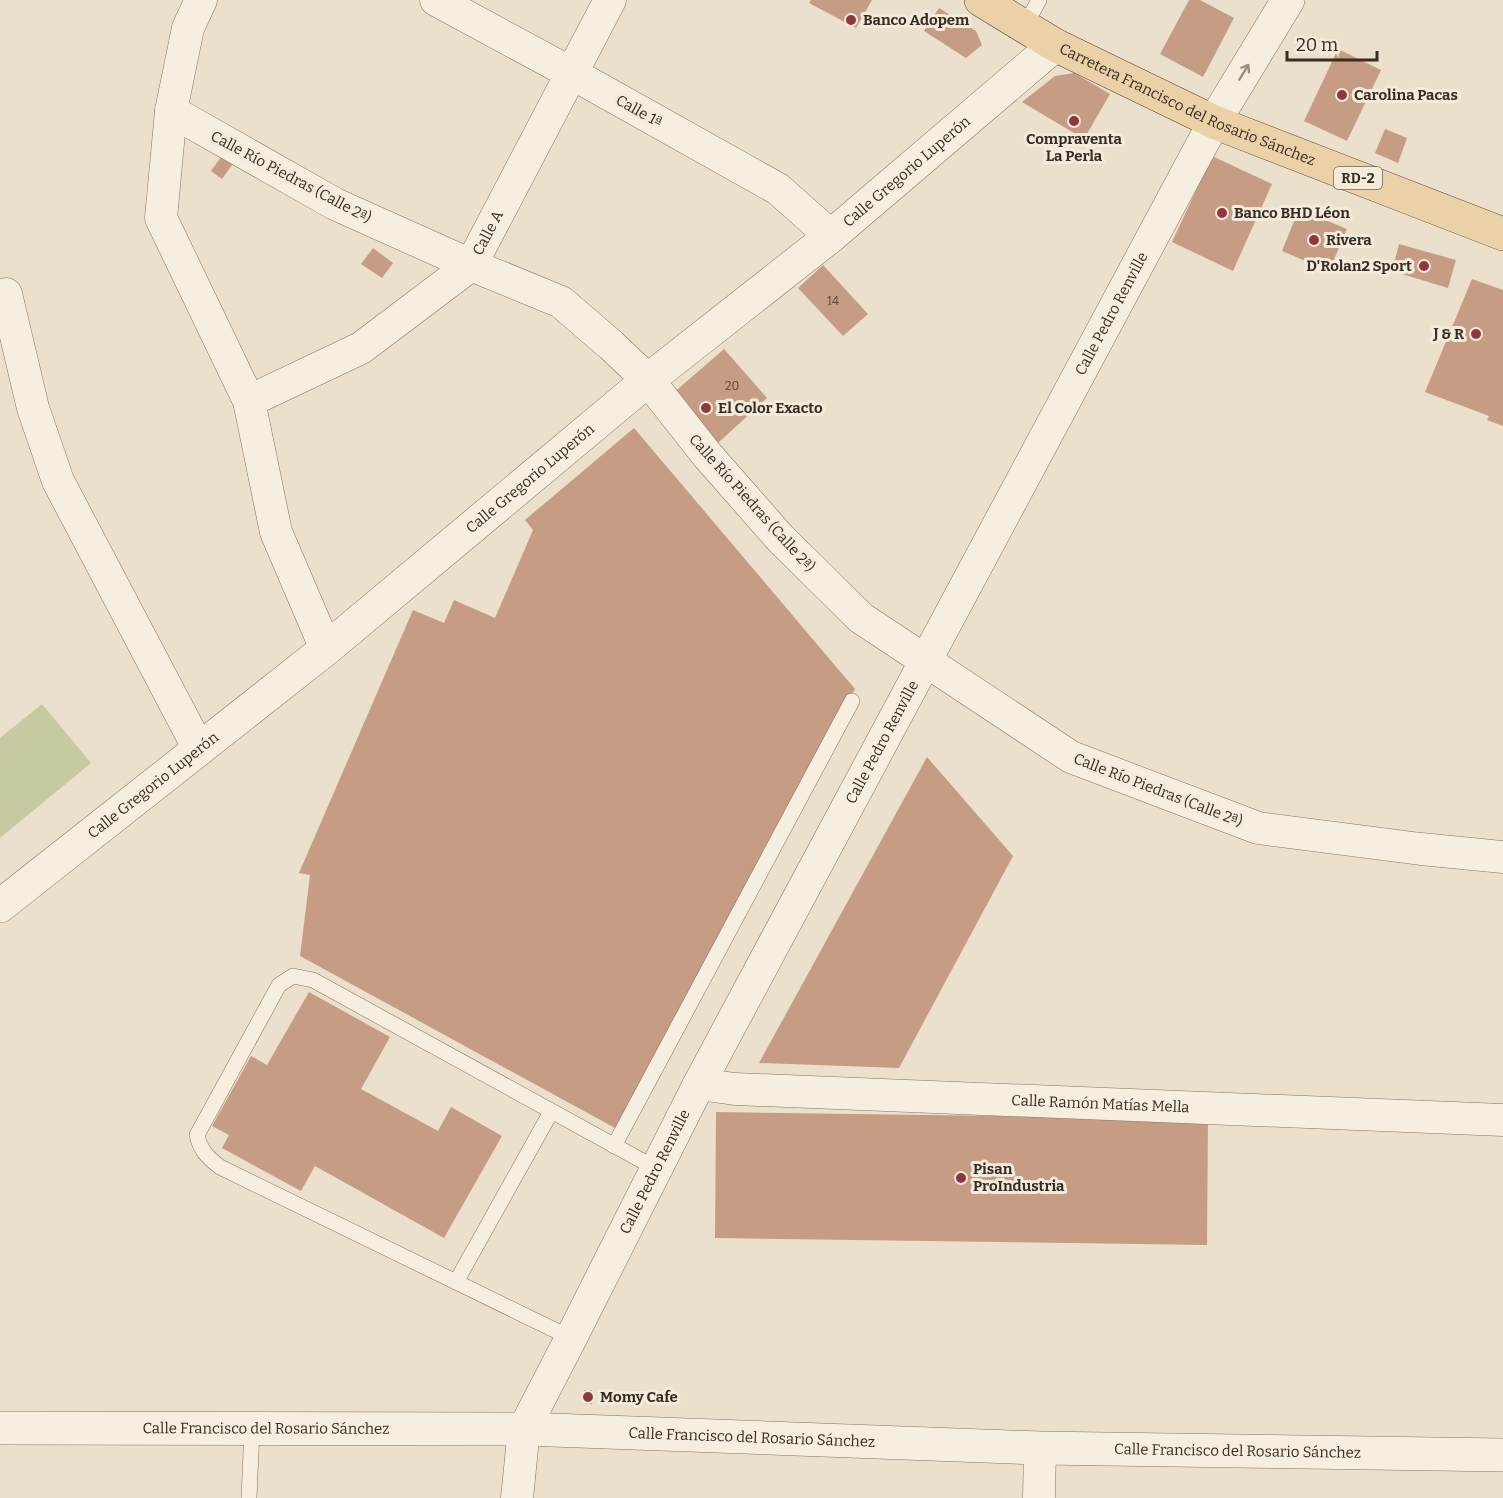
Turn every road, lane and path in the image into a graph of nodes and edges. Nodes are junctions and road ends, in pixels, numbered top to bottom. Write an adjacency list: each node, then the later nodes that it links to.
1 (201, 0): 9 (street)
2 (436, 0): 8 (street, Calle 1ª)
3 (610, 0): 8 (street, Calle A)
4 (981, 0): 6 (main road, Carretera Francisco del Rosario Sánchez / RD-2)
5 (1288, 0): 10 (street, Calle Pedro Renville, one-way to 5)
6 (1032, 13): 7 (main road, Carretera Francisco del Rosario Sánchez / RD-2)
7 (1055, 45): 10 (main road, Carretera Francisco del Rosario Sánchez / RD-2); 12 (street, Calle Gregorio Luperón)
8 (571, 73): 12 (street, Calle 1ª); 13 (street, Calle A)
9 (171, 111): 13 (street, Calle Río Piedras (Calle 2ª)); 16 (street)
10 (1214, 122): 11 (main road, Carretera Francisco del Rosario Sánchez / RD-2); 18 (street, Calle Pedro Renville)
11 (1503, 234)
12 (831, 236): 15 (street, Calle Gregorio Luperón)
13 (471, 265): 15 (street, Calle Río Piedras (Calle 2ª)); 16 (street, Calle A)
14 (6, 294): 20 (street)
15 (648, 380): 17 (street, Calle Gregorio Luperón); 18 (street, Calle Río Piedras (Calle 2ª))
16 (249, 401): 17 (street)
17 (326, 649): 20 (street, Calle Gregorio Luperón)
18 (926, 662): 21 (street, Calle Río Piedras (Calle 2ª)); 23 (street, Calle Pedro Renville)
19 (852, 701): 26 (lane)
20 (200, 749): 22 (street, Calle Gregorio Luperón)
21 (1503, 857)
22 (0, 906)
23 (699, 1084): 25 (street, Calle Ramón Matías Mella); 27 (street, Calle Pedro Renville)
24 (552, 1112): 26 (lane); 28 (lane); 28 (lane)
25 (1503, 1120)
26 (614, 1146): 27 (lane)
27 (657, 1168): 29 (street, Calle Pedro Renville)
28 (456, 1282): 29 (lane)
29 (571, 1338): 32 (street, Calle Pedro Renville)
30 (0, 1428): 31 (street, Calle Francisco del Rosario Sánchez)
31 (252, 1429): 32 (street, Calle Francisco del Rosario Sánchez); 35 (lane)
32 (524, 1430): 33 (street, Calle Francisco del Rosario Sánchez); 36 (street, Calle Pedro Renville)
33 (1040, 1448): 34 (street, Calle Francisco del Rosario Sánchez); 37 (street)
34 (1503, 1455)
35 (249, 1498)
36 (517, 1498)
37 (1039, 1498)

